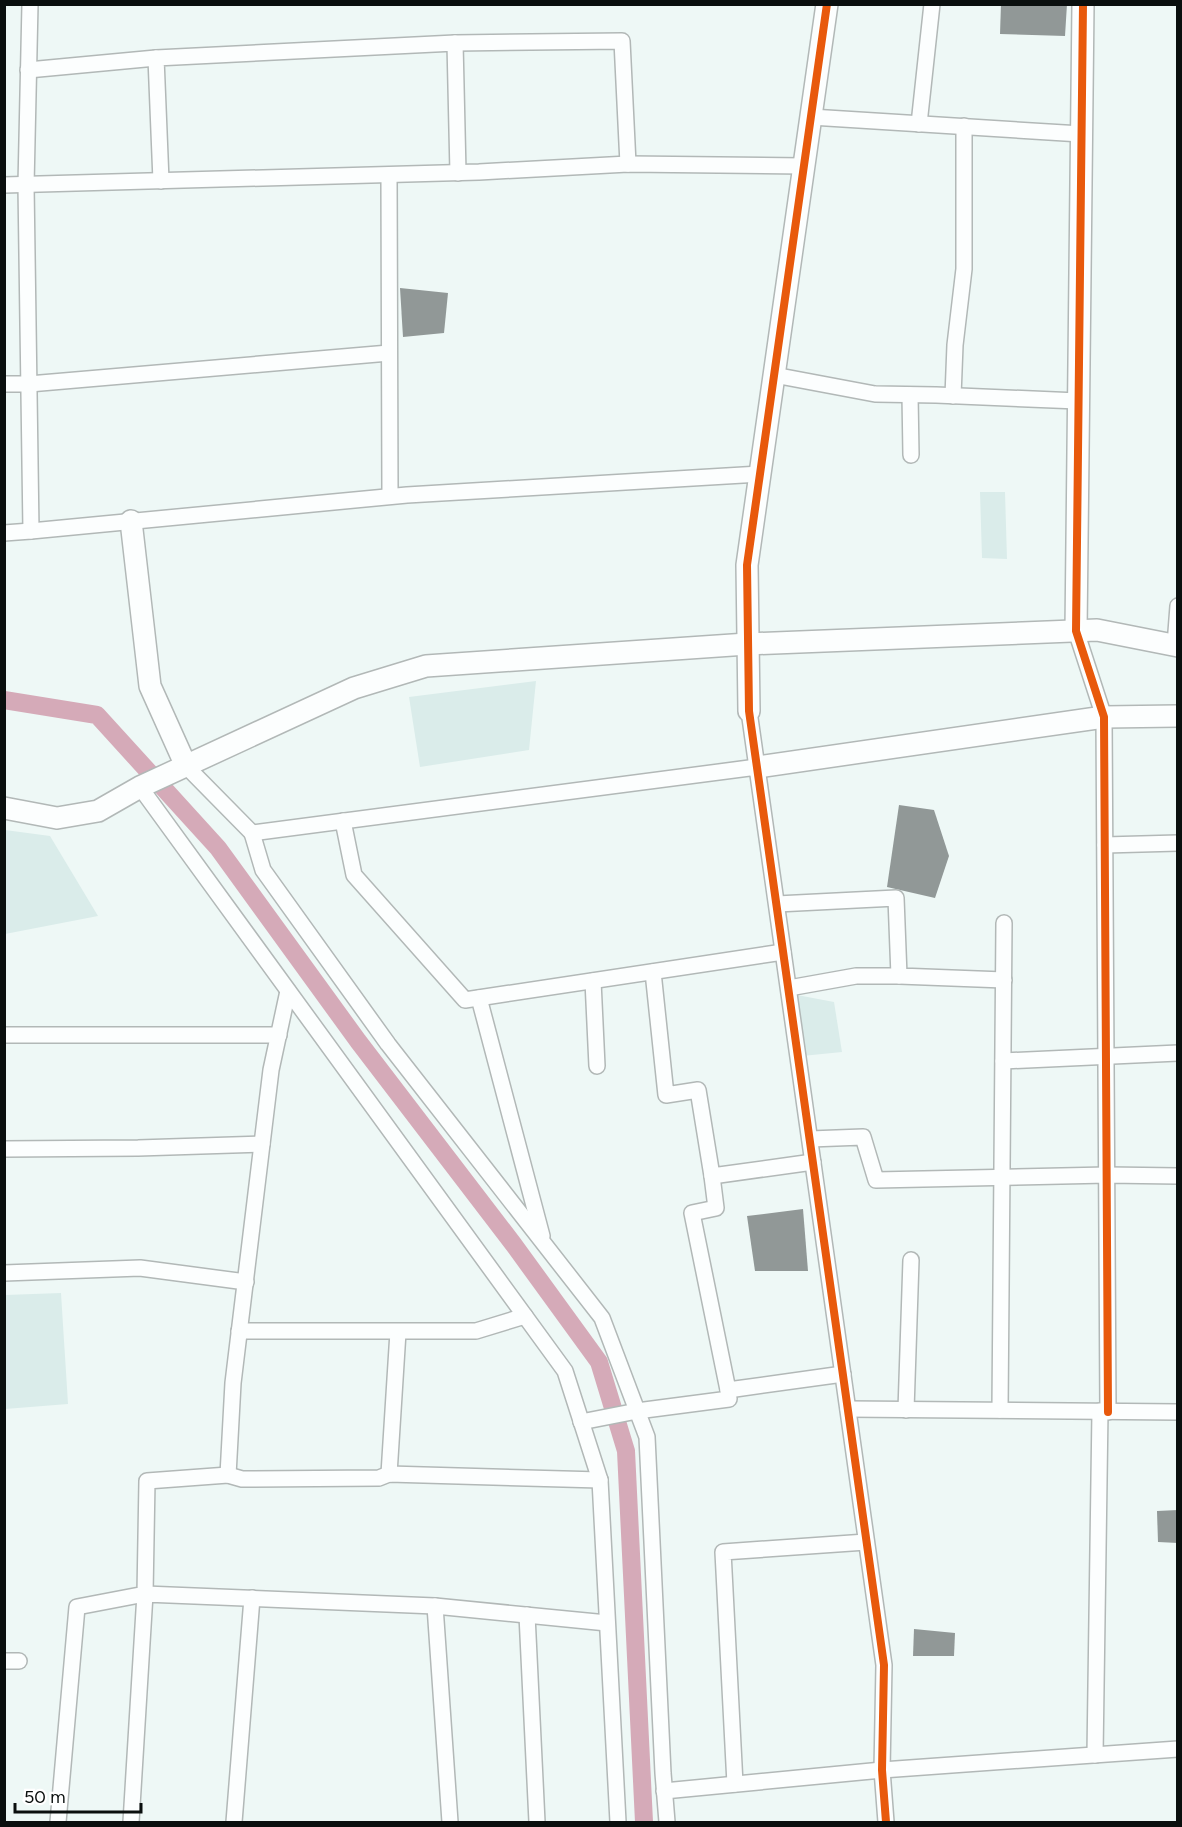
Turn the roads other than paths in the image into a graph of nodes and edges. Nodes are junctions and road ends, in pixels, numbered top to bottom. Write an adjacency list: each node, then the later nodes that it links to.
1 (30, 4): 7 (street)
2 (827, 4): 8 (street)
3 (932, 4): 9 (street)
4 (1083, 4): 11 (street)
5 (455, 43): 6 (street); 12 (street); 14 (street)
6 (156, 58): 7 (street); 16 (street)
7 (28, 70): 18 (street)
8 (811, 117): 9 (street); 13 (street)
9 (919, 124): 10 (street)
10 (964, 126): 11 (street); 24 (street)
11 (1081, 134): 25 (street)
12 (628, 164): 13 (street); 14 (street)
13 (804, 166): 20 (street)
14 (458, 173): 15 (street)
15 (389, 175): 16 (street); 19 (street)
16 (161, 181): 18 (street)
17 (4, 185): 18 (street)
18 (26, 185): 22 (street)
19 (389, 353): 22 (street); 28 (street)
20 (774, 375): 23 (street); 27 (street)
21 (4, 384): 22 (street)
22 (28, 384): 30 (street)
23 (910, 395): 24 (street); 26 (street)
24 (953, 396): 25 (street)
25 (1078, 401): 33 (street)
26 (911, 455)
27 (759, 474): 28 (street); 34 (street)
28 (390, 496): 29 (street)
29 (131, 521): 30 (street); 39 (street)
30 (31, 531): 31 (street)
31 (4, 533)
32 (1178, 606): 35 (street)
33 (1076, 631): 34 (street); 35 (street); 38 (street)
34 (747, 644): 36 (street); 39 (street)
35 (1176, 645)
36 (749, 711): 40 (street)
37 (1178, 716): 38 (street)
38 (1104, 717): 40 (street); 46 (street)
39 (186, 766): 41 (street); 44 (street)
40 (757, 767): 43 (street); 47 (street)
41 (140, 787): 42 (street); 55 (street)
42 (4, 808)
43 (343, 821): 44 (street); 56 (street)
44 (252, 833): 71 (street)
45 (1178, 843): 46 (street)
46 (1105, 845): 60 (street)
47 (777, 904): 49 (street); 51 (street)
48 (1004, 922): 52 (street)
49 (783, 952): 50 (street); 54 (street)
50 (653, 972): 53 (street); 68 (street)
51 (899, 976): 52 (street); 54 (street)
52 (1004, 980): 61 (street)
53 (593, 981): 56 (street); 62 (street)
54 (789, 988): 63 (street)
55 (288, 991): 58 (street); 75 (street)
56 (479, 998): 71 (street)
57 (4, 1035): 58 (street)
58 (279, 1035): 64 (street)
59 (1178, 1053): 60 (street)
60 (1106, 1057): 61 (street); 67 (street)
61 (1003, 1061): 70 (street)
62 (597, 1066)
63 (810, 1139): 66 (street); 70 (street)
64 (262, 1144): 65 (street); 74 (street)
65 (4, 1149)
66 (813, 1162): 68 (street); 78 (street)
67 (1107, 1175): 69 (street); 70 (street); 84 (street)
68 (712, 1176): 79 (street)
69 (1178, 1176)
70 (1002, 1178): 82 (street)
71 (544, 1244): 83 (street)
72 (911, 1260): 81 (street)
73 (4, 1273): 74 (street)
74 (246, 1282): 76 (street)
75 (525, 1316): 77 (street); 86 (street)
76 (239, 1331): 77 (street); 88 (street)
77 (398, 1332): 87 (street)
78 (843, 1374): 79 (street); 80 (street)
79 (728, 1390): 83 (street)
80 (848, 1409): 81 (street); 90 (street)
81 (906, 1410): 82 (street)
82 (1000, 1410): 84 (street)
83 (638, 1411): 86 (street); 100 (street)
84 (1104, 1412): 85 (street); 97 (street)
85 (1178, 1412)
86 (581, 1422): 89 (street)
87 (389, 1474): 88 (street); 89 (street)
88 (228, 1475): 91 (street)
89 (600, 1480): 95 (street)
90 (866, 1542): 98 (street); 99 (street)
91 (145, 1594): 92 (street); 101 (street); 102 (street)
92 (252, 1598): 93 (street); 103 (street)
93 (435, 1606): 94 (street); 104 (street)
94 (527, 1615): 95 (street); 105 (street)
95 (607, 1623): 106 (street)
96 (1178, 1749): 97 (street)
97 (1095, 1755): 98 (street)
98 (882, 1770): 99 (street); 108 (street)
99 (735, 1784): 100 (street)
100 (664, 1791): 107 (street)
101 (58, 1822)
102 (131, 1822)
103 (234, 1822)
104 (450, 1822)
105 (537, 1822)
106 (618, 1822)
107 (667, 1822)
108 (886, 1822)

